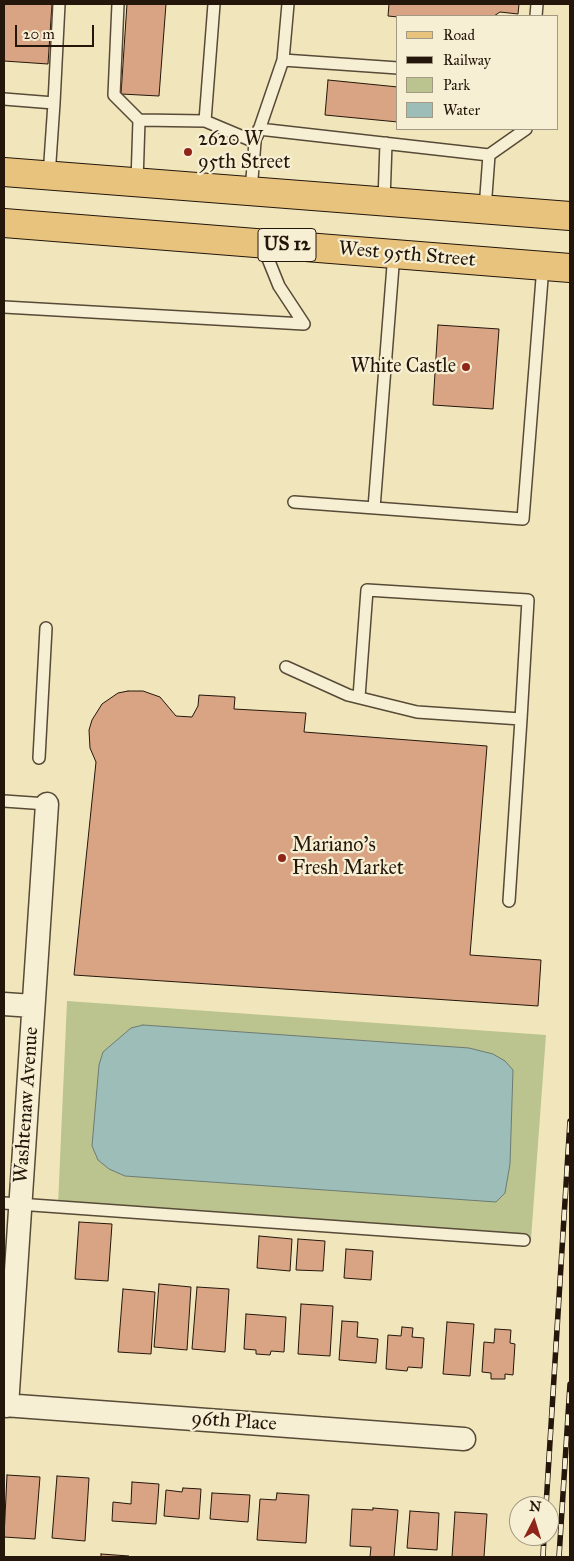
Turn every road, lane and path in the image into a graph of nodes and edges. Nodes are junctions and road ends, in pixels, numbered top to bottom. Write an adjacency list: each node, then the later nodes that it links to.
1 (59, 4): 8 (lane)
2 (118, 4): 9 (lane)
3 (214, 4): 10 (lane)
4 (288, 4): 5 (lane)
5 (283, 60): 6 (lane); 11 (lane)
6 (396, 68)
7 (4, 99): 8 (lane)
8 (54, 103): 17 (lane)
9 (139, 120): 10 (lane); 18 (lane)
10 (205, 121): 13 (lane)
11 (260, 129): 13 (lane); 14 (lane)
12 (525, 130): 15 (lane)
13 (255, 142): 19 (lane)
14 (386, 143): 15 (lane); 20 (lane)
15 (490, 155): 21 (lane)
16 (4, 172): 17 (main road)
17 (49, 176): 18 (main road)
18 (137, 182): 19 (main road)
19 (251, 191): 20 (main road)
20 (384, 201): 21 (main road)
21 (485, 209): 22 (main road)
22 (570, 216)
23 (4, 223): 24 (main road, West 95th Street / US 12)
24 (262, 243): 25 (main road, West 95th Street / US 12); 28 (lane)
25 (394, 253): 26 (main road, West 95th Street / US 12); 30 (lane)
26 (543, 266): 27 (main road, West 95th Street / US 12); 30 (lane)
27 (570, 268)
28 (4, 307)
29 (294, 502): 30 (lane)
30 (374, 508)
31 (46, 628): 35 (lane)
32 (286, 667): 33 (lane)
33 (359, 698): 34 (lane); 34 (lane)
34 (521, 719): 38 (lane)
35 (39, 758)
36 (4, 801): 37 (lane)
37 (47, 804): 40 (street, Washtenaw Avenue)
38 (509, 901)
39 (4, 1004): 40 (street)
40 (33, 1006): 41 (street, Washtenaw Avenue)
41 (12, 1204): 42 (lane); 43 (street, Washtenaw Avenue)
42 (524, 1240)
43 (6, 1406): 44 (street, 96th Place)
44 (464, 1440)

